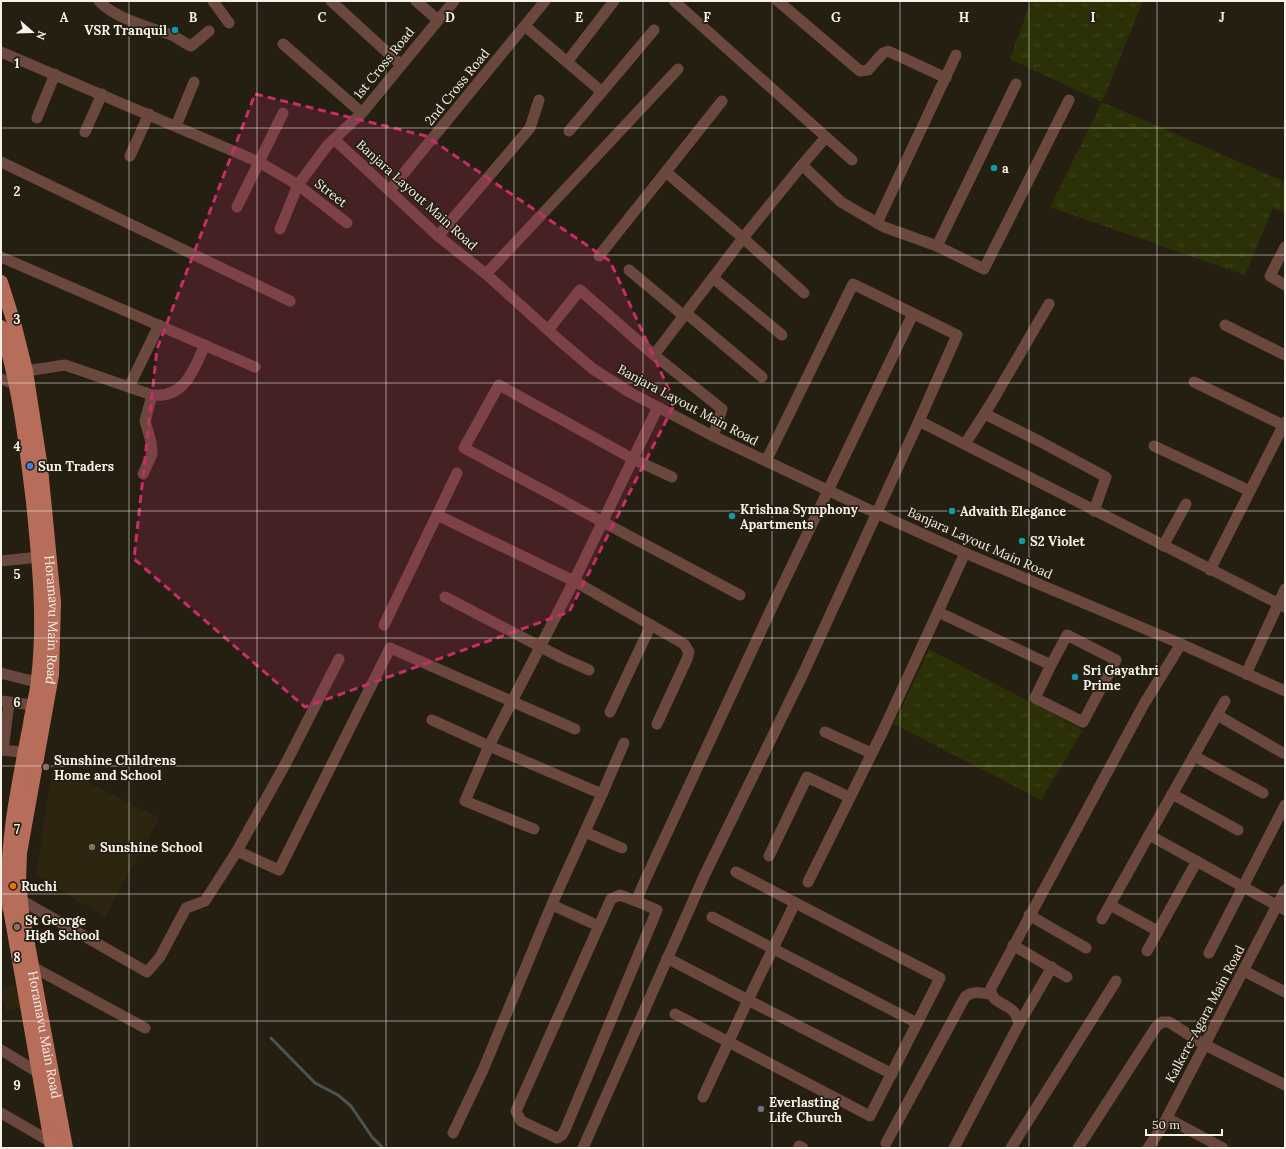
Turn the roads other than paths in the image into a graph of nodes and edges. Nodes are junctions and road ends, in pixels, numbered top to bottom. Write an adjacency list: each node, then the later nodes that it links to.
1 (99, 1): 14 (street)
2 (213, 1): 11 (street)
3 (331, 1): 19 (street)
4 (416, 1): 10 (street)
5 (454, 1): 10 (street, 1st Cross Road)
6 (545, 1): 12 (street, 2nd Cross Road)
7 (614, 1): 18 (street)
8 (674, 1): 37 (street)
9 (778, 1): 22 (street)
10 (438, 20): 19 (street, 1st Cross Road)
11 (229, 23)
12 (525, 26): 18 (street); 46 (street, 2nd Cross Road)
13 (654, 30): 25 (street)
14 (209, 31)
15 (283, 44): 31 (street)
16 (1, 52): 21 (street)
17 (956, 55): 22 (street)
18 (567, 62): 25 (street)
19 (401, 65): 31 (street, 1st Cross Road)
20 (678, 69): 58 (street)
21 (55, 74): 26 (street); 33 (street)
22 (946, 78): 49 (street)
23 (194, 82): 34 (street)
24 (1016, 84): 53 (street)
25 (602, 92): 35 (street)
26 (102, 94): 32 (street); 36 (street)
27 (539, 100): 51 (street)
28 (1069, 100): 53 (street)
29 (722, 101): 44 (street)
30 (283, 113): 42 (street)
31 (362, 113): 38 (street, 1st Cross Road)
32 (149, 114): 34 (street); 39 (street)
33 (37, 118)
34 (176, 126): 42 (street)
35 (569, 131)
36 (85, 132)
37 (826, 137): 40 (street); 43 (street)
38 (334, 139): 45 (street); 46 (street, Banjara Layout Main Road)
39 (130, 156)
40 (852, 160)
41 (1, 162): 63 (street)
42 (259, 162): 45 (street); 47 (street)
43 (802, 165): 49 (street); 52 (street)
44 (666, 172): 52 (street); 55 (street)
45 (298, 185): 48 (street, Street); 50 (street)
46 (390, 190): 51 (street, Banjara Layout Main Road)
47 (237, 207)
48 (347, 223)
49 (877, 223): 53 (street)
50 (280, 229)
51 (438, 236): 58 (street, Banjara Layout Main Road)
52 (743, 238): 59 (street); 62 (street)
53 (937, 246)
54 (1285, 248): 61 (street)
55 (599, 256)
56 (1, 257): 67 (street)
57 (629, 270): 65 (street)
58 (486, 274): 70 (street, Banjara Layout Main Road)
59 (713, 278): 65 (street); 71 (street)
60 (1, 282): 76 (main road, Horamavu Main Road)
61 (1285, 285)
62 (804, 293)
63 (290, 301)
64 (1049, 304): 84 (street)
65 (685, 314): 74 (street); 77 (street)
66 (913, 314): 85 (street); 91 (street); 95 (street)
67 (159, 325): 72 (street); 81 (street)
68 (1225, 325): 73 (street)
69 (1, 327): 80 (main road, Horamavu Main Road)
70 (548, 330): 74 (street); 83 (street, Banjara Layout Main Road)
71 (782, 335)
72 (206, 345): 75 (street); 82 (street)
73 (1285, 354)
74 (654, 355): 87 (street)
75 (254, 367)
76 (26, 371): 80 (street); 81 (street); 104 (main road, Horamavu Main Road)
77 (762, 377)
78 (1, 379): 80 (street)
79 (1194, 382): 86 (street)
80 (16, 384): 104 (main road, Horamavu Main Road)
81 (129, 387): 82 (street)
82 (152, 395): 92 (street)
83 (658, 407): 87 (street, Banjara Layout Main Road); 90 (street)
84 (985, 414): 88 (street); 98 (street)
85 (919, 421): 88 (street); 99 (street)
86 (1284, 424): 96 (street)
87 (713, 436): 91 (street, Banjara Layout Main Road)
88 (965, 444): 98 (street)
89 (1154, 446): 96 (street)
90 (633, 459): 94 (street); 101 (street); 101 (street)
91 (766, 461): 95 (street, Banjara Layout Main Road)
92 (143, 474)
93 (457, 474): 100 (street)
94 (672, 477)
95 (828, 489): 99 (street, Banjara Layout Main Road); 159 (street)
96 (1250, 491): 106 (street)
97 (1186, 504): 102 (street)
98 (1094, 511): 102 (street)
99 (876, 513): 103 (street, Banjara Layout Main Road); 175 (street)
100 (437, 515): 107 (street); 113 (street)
101 (602, 522): 107 (street); 109 (street)
102 (1163, 546): 106 (street)
103 (965, 553): 112 (street); 115 (street, Banjara Layout Main Road)
104 (44, 555): 105 (street); 122 (main road, Horamavu Main Road); 137 (main road, Horamavu Main Road)
105 (1, 561)
106 (1210, 570): 111 (street)
107 (574, 581): 114 (street); 116 (street)
108 (1285, 589): 111 (street)
109 (740, 595)
110 (445, 596): 116 (street)
111 (1281, 605): 121 (street)
112 (938, 612): 118 (street); 139 (street)
113 (384, 625)
114 (651, 625): 128 (street); 131 (street)
115 (1181, 644): 121 (street, Banjara Layout Main Road); 165 (street)
116 (540, 646): 119 (street); 126 (street)
117 (339, 659): 152 (street)
118 (1051, 665): 118 (street)
119 (589, 670)
120 (1, 673): 122 (street)
121 (1246, 674): 123 (street, Banjara Layout Main Road)
122 (38, 681): 127 (main road, Horamavu Main Road)
123 (1285, 691)
124 (1224, 701): 129 (street)
125 (5, 702): 127 (street); 136 (street)
126 (513, 702): 132 (street); 135 (street); 152 (street)
127 (33, 705): 137 (main road, Horamavu Main Road)
128 (610, 712)
129 (1217, 715): 138 (street); 140 (street)
130 (432, 720): 135 (street)
131 (657, 724)
132 (575, 729)
133 (825, 732): 139 (street)
134 (624, 743): 142 (street)
135 (489, 746): 142 (street); 146 (street)
136 (2, 750): 137 (street)
137 (31, 753): 150 (main road, Horamavu Main Road); 160 (main road, Horamavu Main Road)
138 (1283, 753)
139 (872, 754): 144 (street)
140 (1194, 756): 141 (street); 143 (street)
141 (1262, 793)
142 (602, 794): 148 (street)
143 (1172, 794): 147 (street); 149 (street)
144 (850, 797): 153 (street); 156 (street)
145 (1285, 805): 157 (street)
146 (534, 829)
147 (1238, 830)
148 (585, 832): 151 (street); 162 (street)
149 (1149, 835): 154 (street); 163 (street)
150 (6, 843): 160 (main road, Horamavu Main Road)
151 (622, 848)
152 (237, 851): 160 (street)
153 (769, 856)
154 (1197, 861): 157 (street); 169 (street)
155 (736, 872): 161 (street)
156 (808, 882)
157 (1242, 886): 164 (street); 174 (street)
158 (1285, 890): 164 (street, Kalkere-Agara Main Road)
159 (636, 901): 159 (street)
160 (10, 903): 176 (main road, Horamavu Main Road); 191 (main road, Horamavu Main Road)
161 (795, 903): 172 (street); 185 (street)
162 (552, 905): 168 (street); 197 (street)
163 (1110, 905): 167 (street); 169 (street)
164 (1281, 908): 178 (street, Kalkere-Agara Main Road)
165 (1029, 915): 170 (street); 171 (street)
166 (712, 918): 172 (street)
167 (1102, 919)
168 (592, 923)
169 (1158, 931): 173 (street)
170 (1013, 945): 177 (street); 182 (street)
171 (1086, 948)
172 (774, 949): 183 (street); 185 (street)
173 (1147, 951)
174 (1209, 953)
175 (667, 958): 183 (street); 201 (street)
176 (31, 966): 187 (street); 198 (main road, Horamavu Main Road)
177 (1052, 967): 179 (street); 186 (street)
178 (1244, 971): 181 (street); 189 (street, Kalkere-Agara Main Road)
179 (1068, 977)
180 (1116, 981): 203 (street)
181 (1285, 992)
182 (990, 994): 186 (street); 199 (street)
183 (748, 1000): 188 (street); 192 (street)
184 (675, 1014): 188 (street)
185 (918, 1023): 192 (street)
186 (1019, 1024): 202 (street)
187 (145, 1028)
188 (729, 1042): 192 (street); 194 (street)
189 (1205, 1045): 193 (street); 196 (street, Kalkere-Agara Main Road); 204 (street)
190 (1, 1050): 191 (street)
191 (39, 1073): 200 (main road, Horamavu Main Road)
192 (892, 1074)
193 (1285, 1085)
194 (703, 1097)
195 (1, 1113): 200 (street)
196 (1167, 1118): 205 (street, Kalkere-Agara Main Road); 206 (street)
197 (453, 1133)
198 (66, 1143): 200 (street)
199 (886, 1143)
200 (51, 1145)
201 (583, 1148)
202 (954, 1148)
203 (1011, 1148)
204 (1078, 1148)
205 (1148, 1148)
206 (1223, 1148)

